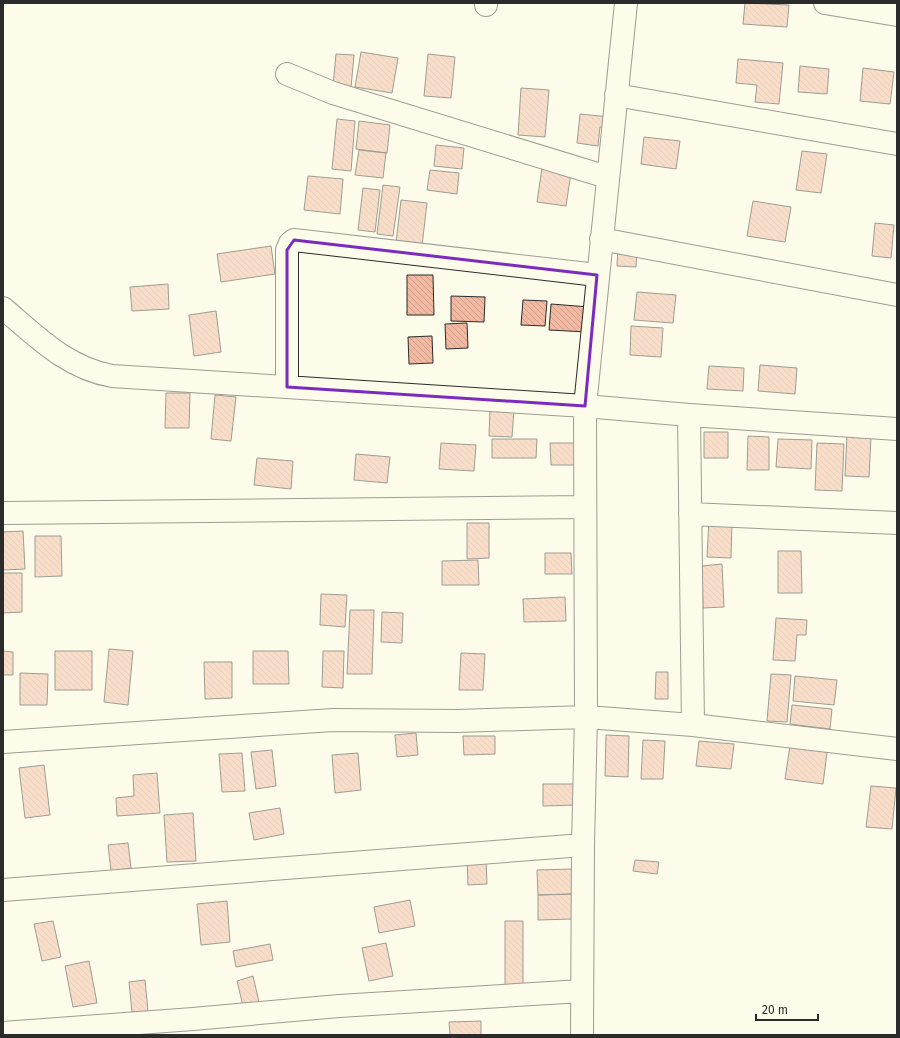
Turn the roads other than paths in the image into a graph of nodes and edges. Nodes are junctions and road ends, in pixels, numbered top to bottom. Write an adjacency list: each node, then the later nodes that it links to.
1 (626, 3): 5 (street)
2 (825, 3): 3 (street)
3 (897, 15)
4 (287, 74): 7 (street)
5 (616, 96): 6 (street); 7 (street)
6 (897, 144)
7 (608, 176): 8 (street)
8 (601, 239): 9 (street); 10 (street)
9 (597, 275): 12 (street); 13 (street)
10 (897, 295)
11 (3, 308): 12 (street)
12 (287, 387): 13 (street)
13 (585, 406): 14 (street); 16 (street)
14 (689, 416): 15 (street); 18 (street)
15 (897, 429)
16 (585, 507): 17 (street); 20 (street)
17 (3, 512)
18 (690, 514): 19 (street); 21 (street)
19 (897, 522)
20 (586, 717): 21 (street); 22 (street); 24 (street)
21 (693, 725): 23 (street)
22 (3, 742)
23 (897, 749)
24 (583, 845): 25 (street); 26 (street)
25 (3, 890)
26 (582, 992): 27 (street); 29 (street)
27 (194, 1027): 28 (street)
28 (3, 1033)
29 (582, 1035)

